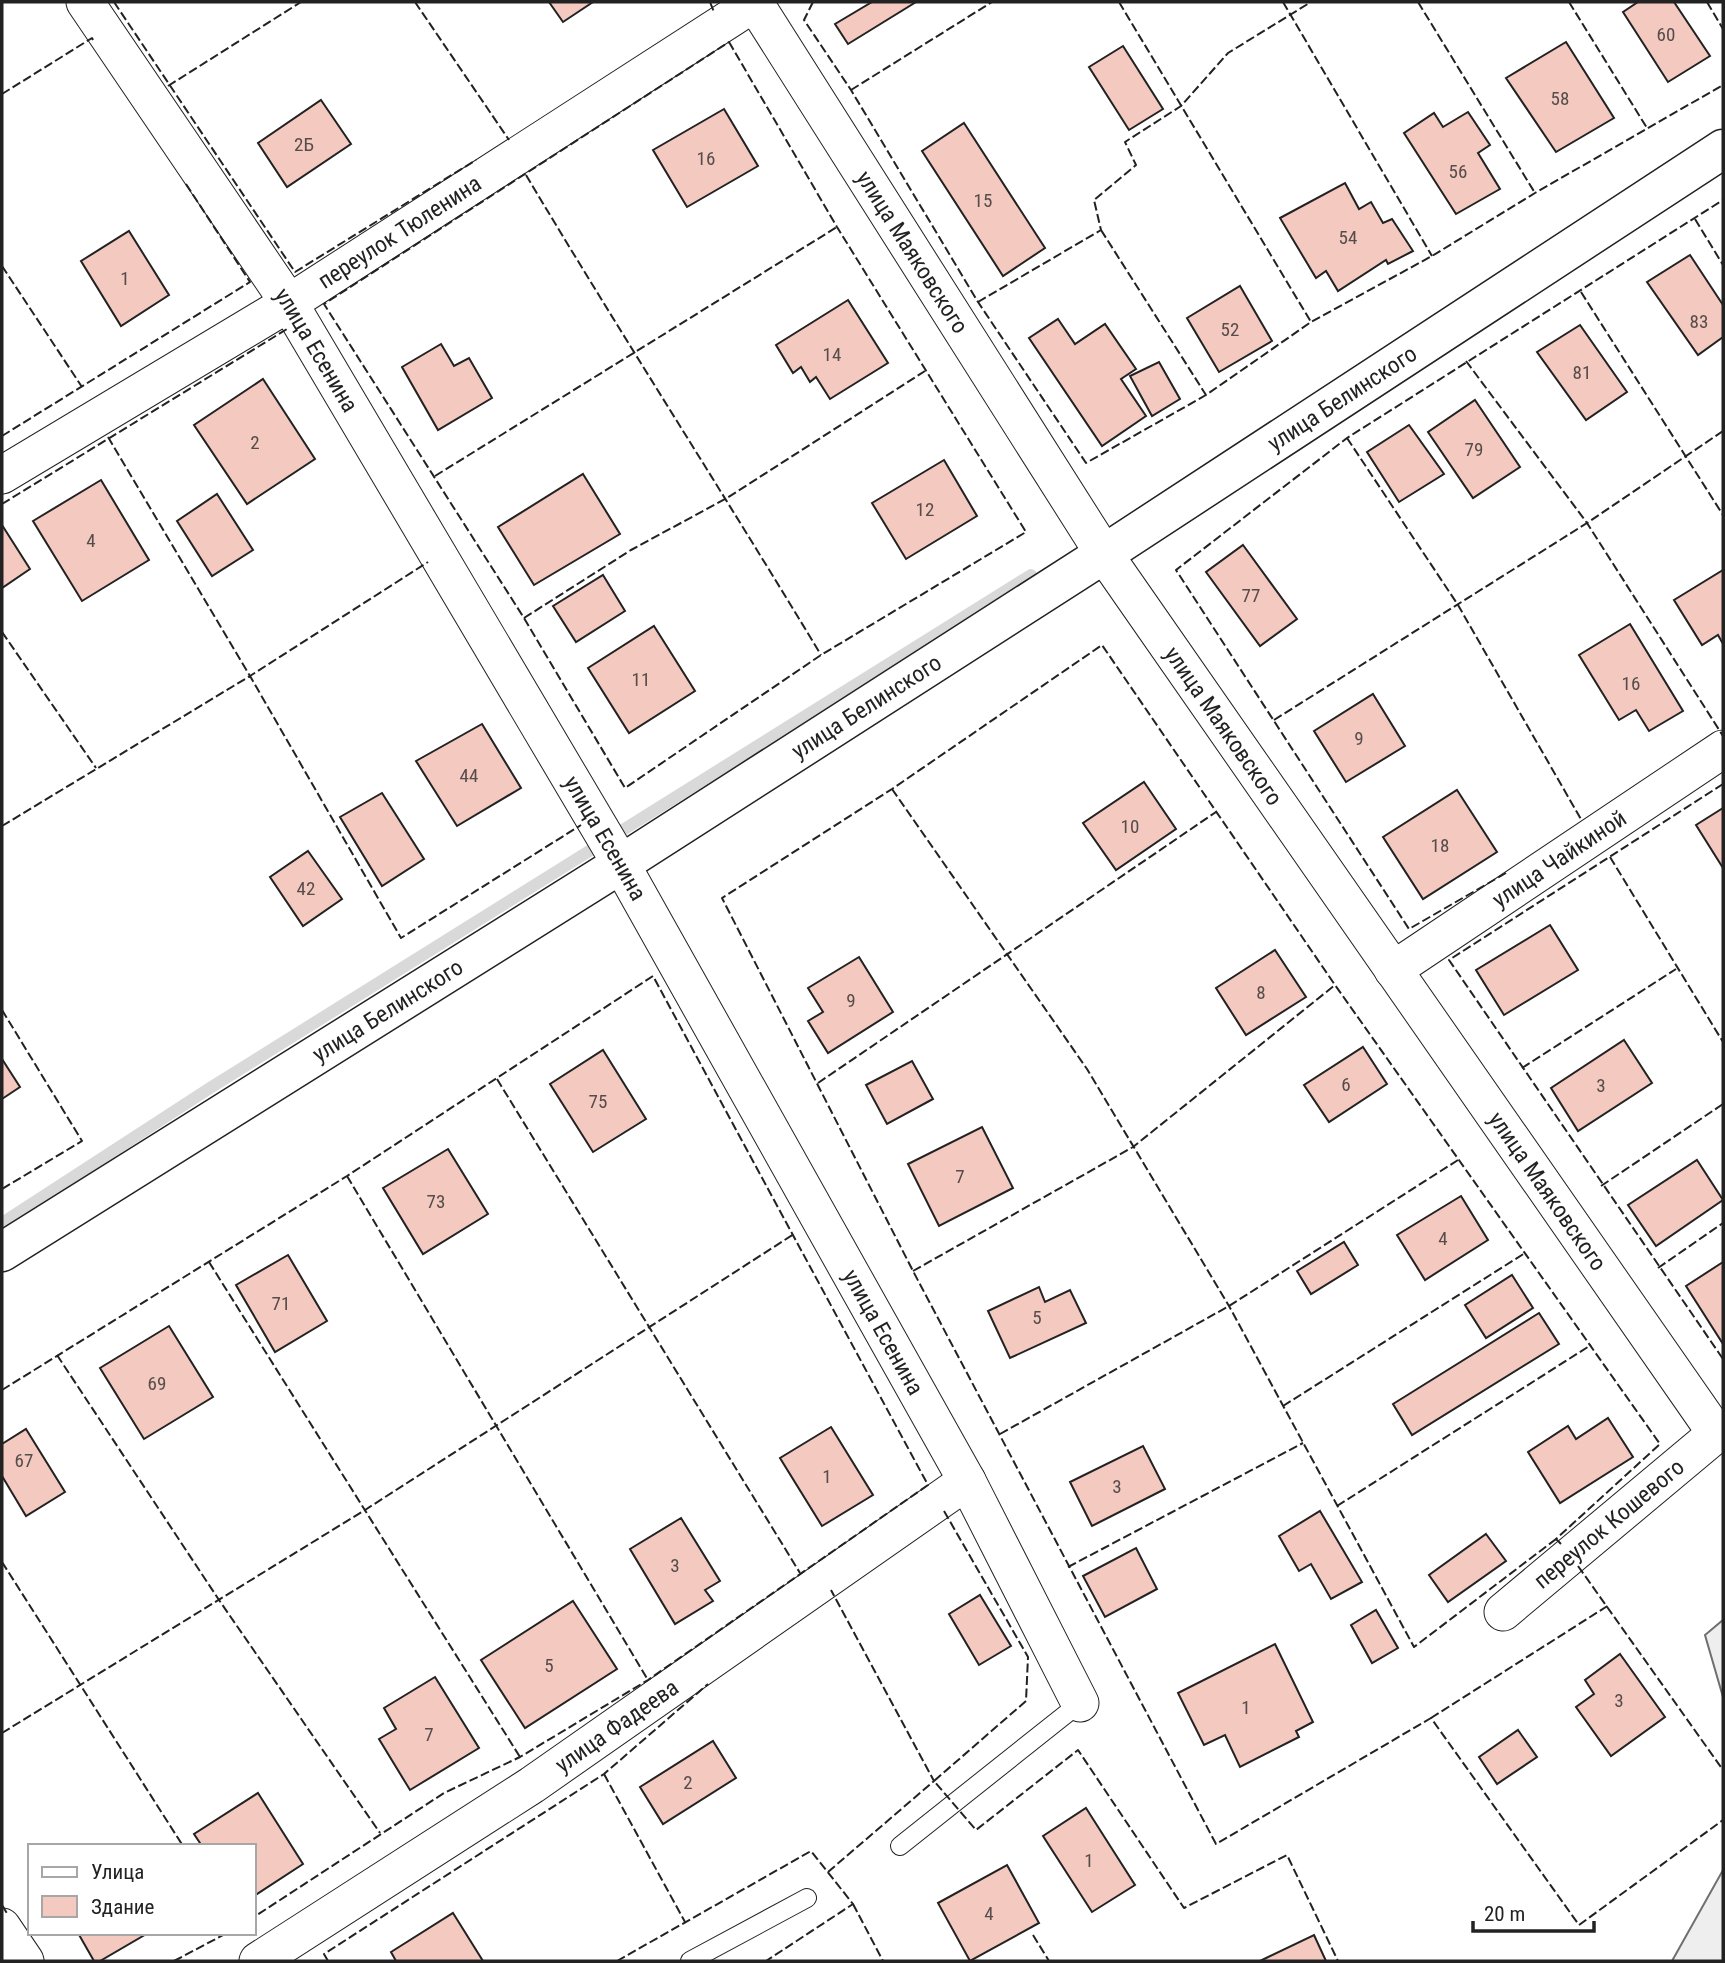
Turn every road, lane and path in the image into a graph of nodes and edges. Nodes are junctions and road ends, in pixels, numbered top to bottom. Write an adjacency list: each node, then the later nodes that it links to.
1 (85, 2): 4 (street, улица Есенина)
2 (755, 2): 4 (street, переулок Тюленина); 6 (street, улица Маяковского)
3 (1723, 149): 6 (street, улица Белинского)
4 (289, 303): 5 (street, переулок Тюленина); 8 (street, улица Есенина)
5 (2, 475)
6 (1104, 554): 8 (street, улица Белинского); 9 (street, улица Маяковского)
7 (1723, 749): 9 (street, улица Чайкиной)
8 (621, 864): 10 (street, улица Белинского); 12 (street, улица Есенина)
9 (1393, 970): 11 (street, улица Маяковского)
10 (2, 1252)
11 (1720, 1430): 13 (street, переулок Кошевого)
12 (967, 1481): 14 (street, улица Есенина); 19 (street, улица Фадеева)
13 (1503, 1612)
14 (1080, 1703): 15 (lane)
15 (900, 1846)
16 (807, 1898): 20 (lane)
17 (2, 1927): 18 (street)
18 (25, 1961)
19 (258, 1961)
20 (690, 1961)

